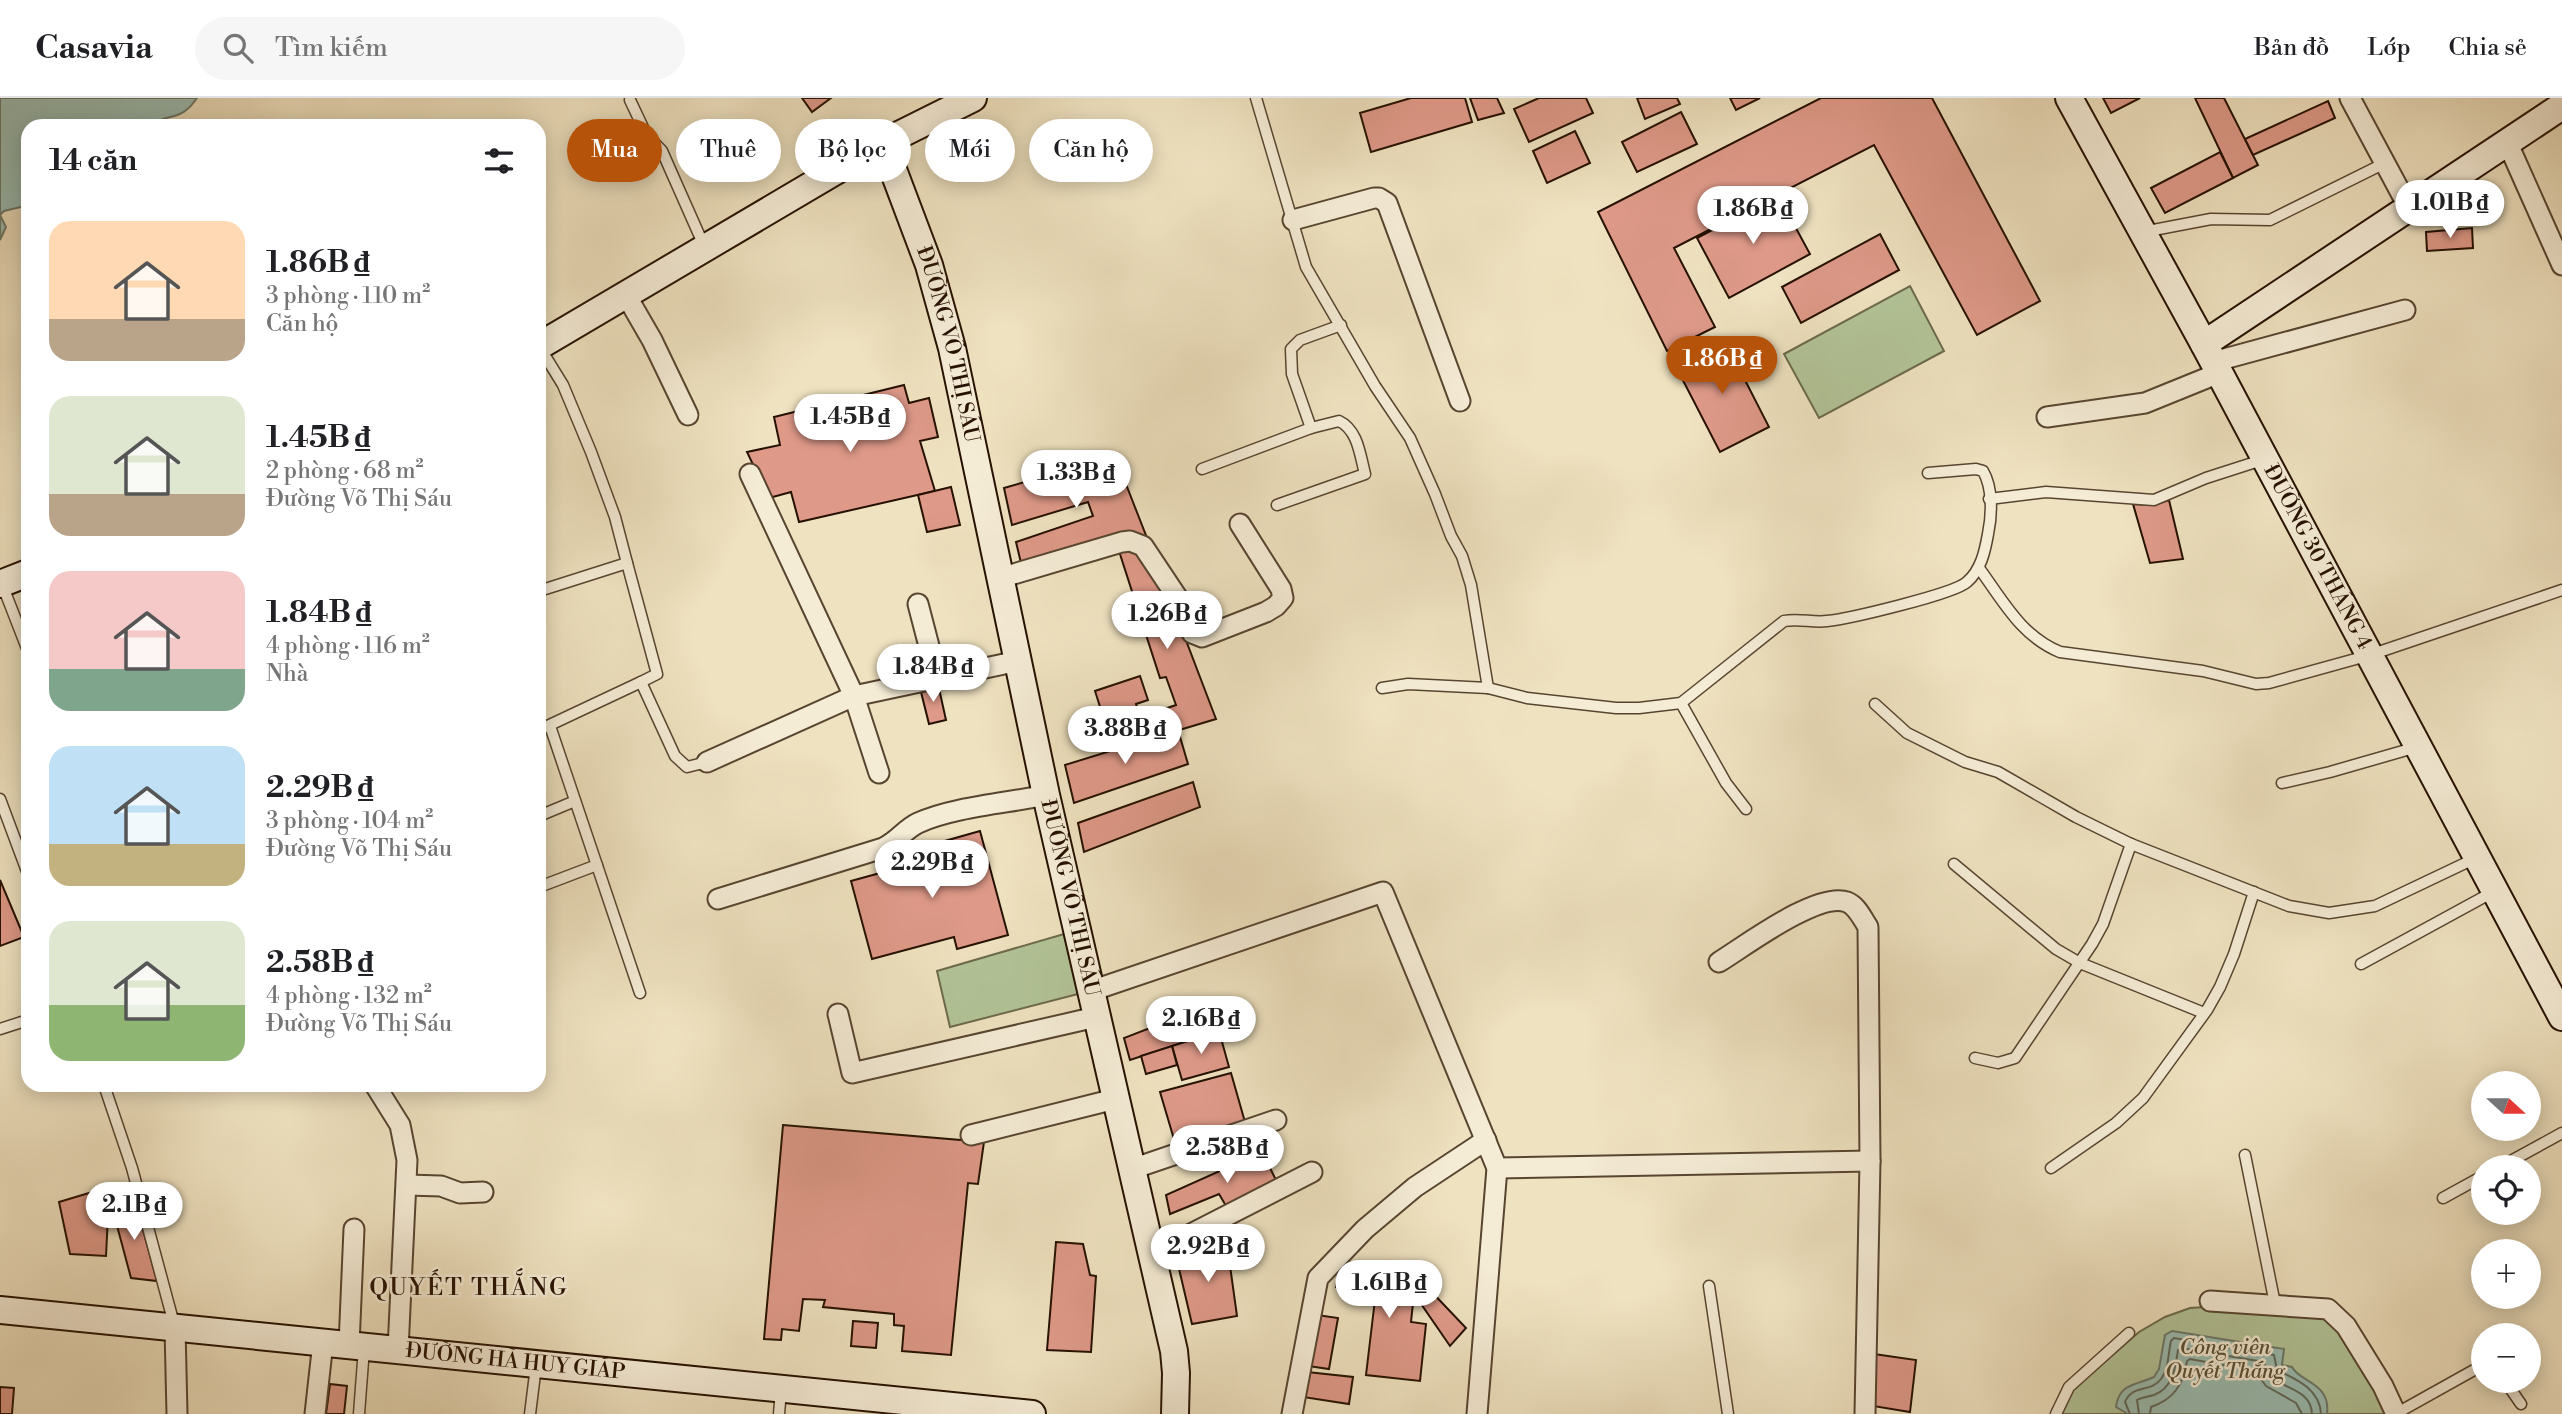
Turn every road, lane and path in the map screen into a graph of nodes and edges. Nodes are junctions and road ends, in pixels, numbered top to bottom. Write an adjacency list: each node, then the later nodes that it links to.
1 (973, 98): 7 (main road)
2 (1256, 98): 13 (lane)
3 (2069, 98): 14 (main road, ĐƯỜNG 30 THÁNG 4)
4 (2350, 98): 9 (street)
5 (630, 100): 15 (lane)
6 (2562, 106): 8 (main road)
7 (911, 129)
8 (2508, 144): 12 (main road); 16 (street)
9 (2385, 163): 12 (street); 14 (lane)
10 (817, 182): 15 (main road)
11 (897, 182): 37 (main road, ĐƯỜNG VÕ THỊ SÁU)
12 (2409, 208): 22 (main road)
13 (1293, 220): 19 (lane); 23 (street)
14 (2143, 232): 22 (main road, ĐƯỜNG 30 THÁNG 4)
15 (705, 248): 17 (main road)
16 (2562, 265)
17 (626, 295): 20 (main road); 24 (street)
18 (2406, 310): 22 (street)
19 (1341, 325): 26 (lane); 48 (lane)
20 (546, 342)
21 (546, 357): 34 (lane)
22 (2212, 359): 25 (street); 27 (main road, ĐƯỜNG 30 THÁNG 4)
23 (1460, 401)
24 (688, 415)
25 (2047, 417)
26 (1311, 428): 28 (lane); 32 (lane)
27 (2265, 459): 31 (lane); 43 (main road, ĐƯỜNG 30 THÁNG 4)
28 (1202, 469)
29 (1928, 473): 31 (lane)
30 (750, 474): 49 (street)
31 (1989, 499): 35 (lane)
32 (1277, 505)
33 (1240, 524): 37 (street)
34 (627, 563): 39 (lane); 46 (lane)
35 (1979, 568): 43 (lane); 50 (lane)
36 (21, 576): 38 (main road)
37 (1000, 578): 44 (main road, ĐƯỜNG VÕ THỊ SÁU)
38 (1, 584): 42 (lane)
39 (546, 589)
40 (2562, 590): 43 (lane)
41 (918, 604): 45 (street)
42 (21, 634)
43 (2370, 655): 54 (main road, ĐƯỜNG 30 THÁNG 4)
44 (1018, 661): 45 (street); 58 (main road, ĐƯỜNG VÕ THỊ SÁU)
45 (936, 677): 49 (street)
46 (641, 682): 52 (lane); 55 (lane)
47 (1382, 688): 48 (lane)
48 (1488, 688): 50 (lane)
49 (854, 696): 55 (street); 56 (street)
50 (1681, 703): 61 (lane)
51 (1875, 704): 63 (lane)
52 (550, 726): 53 (lane); 60 (lane)
53 (546, 727)
54 (2418, 747): 57 (lane); 65 (main road, ĐƯỜNG 30 THÁNG 4)
55 (707, 762)
56 (879, 773)
57 (2282, 783)
58 (1046, 795): 71 (street); 76 (main road, ĐƯỜNG VÕ THỊ SÁU)
59 (0, 799): 64 (lane)
60 (575, 801): 62 (lane); 67 (lane)
61 (1746, 809)
62 (546, 813)
63 (2131, 845): 70 (lane); 73 (lane)
64 (21, 855)
65 (2477, 858): 69 (main road, ĐƯỜNG 30 THÁNG 4); 70 (lane)
66 (1954, 864): 73 (lane)
67 (597, 865): 68 (lane); 75 (lane)
68 (546, 884)
69 (2495, 891): 74 (lane); 79 (main road, ĐƯỜNG 30 THÁNG 4)
70 (2254, 892): 77 (lane)
71 (718, 899)
72 (1719, 962): 92 (street)
73 (2080, 962): 77 (lane); 82 (lane)
74 (2361, 964)
75 (640, 993)
76 (1093, 1004): 78 (street); 85 (main road, ĐƯỜNG VÕ THỊ SÁU); 89 (street)
77 (2204, 1013): 94 (lane)
78 (838, 1014)
79 (2562, 1017)
80 (21, 1022): 81 (lane)
81 (0, 1029)
82 (1975, 1058)
83 (106, 1092): 107 (lane)
84 (379, 1092): 98 (street)
85 (1115, 1099): 88 (street); 95 (main road, ĐƯỜNG VÕ THỊ SÁU)
86 (1276, 1120): 95 (street)
87 (2562, 1133): 91 (lane)
88 (971, 1135)
89 (1486, 1140): 93 (street); 122 (street)
90 (2245, 1154): 105 (lane)
91 (2522, 1155)
92 (1870, 1161): 93 (street); 125 (street)
93 (1497, 1168): 123 (street)
94 (2051, 1168)
95 (1132, 1169): 102 (main road, ĐƯỜNG VÕ THỊ SÁU)
96 (1312, 1172): 102 (street)
97 (2471, 1183): 100 (lane)
98 (407, 1185): 99 (street); 110 (street)
99 (483, 1192)
100 (2444, 1198)
101 (354, 1229): 109 (street)
102 (1152, 1254): 121 (main road, ĐƯỜNG VÕ THỊ SÁU)
103 (1709, 1286): 124 (lane)
104 (2210, 1301): 105 (street)
105 (2275, 1304): 127 (street)
106 (0, 1310): 107 (main road, ĐƯỜNG HÀ HUY GIÁP)
107 (176, 1328): 109 (main road, ĐƯỜNG HÀ HUY GIÁP); 116 (street)
108 (2129, 1333): 126 (lane)
109 (345, 1345): 110 (main road, ĐƯỜNG HÀ HUY GIÁP); 117 (street); 118 (lane)
110 (398, 1350): 111 (main road, ĐƯỜNG HÀ HUY GIÁP)
111 (536, 1364): 114 (main road, ĐƯỜNG HÀ HUY GIÁP); 119 (lane)
112 (2471, 1372): 127 (lane)
113 (2513, 1393): 115 (lane)
114 (780, 1401): 120 (main road, ĐƯỜNG HÀ HUY GIÁP)
115 (2521, 1404)
116 (177, 1414)
117 (315, 1414)
118 (359, 1414)
119 (530, 1414)
120 (1032, 1414)
121 (1175, 1414)
122 (1292, 1414)
123 (1477, 1414)
124 (1728, 1414)
125 (1864, 1414)
126 (2056, 1414)
127 (2396, 1414)

